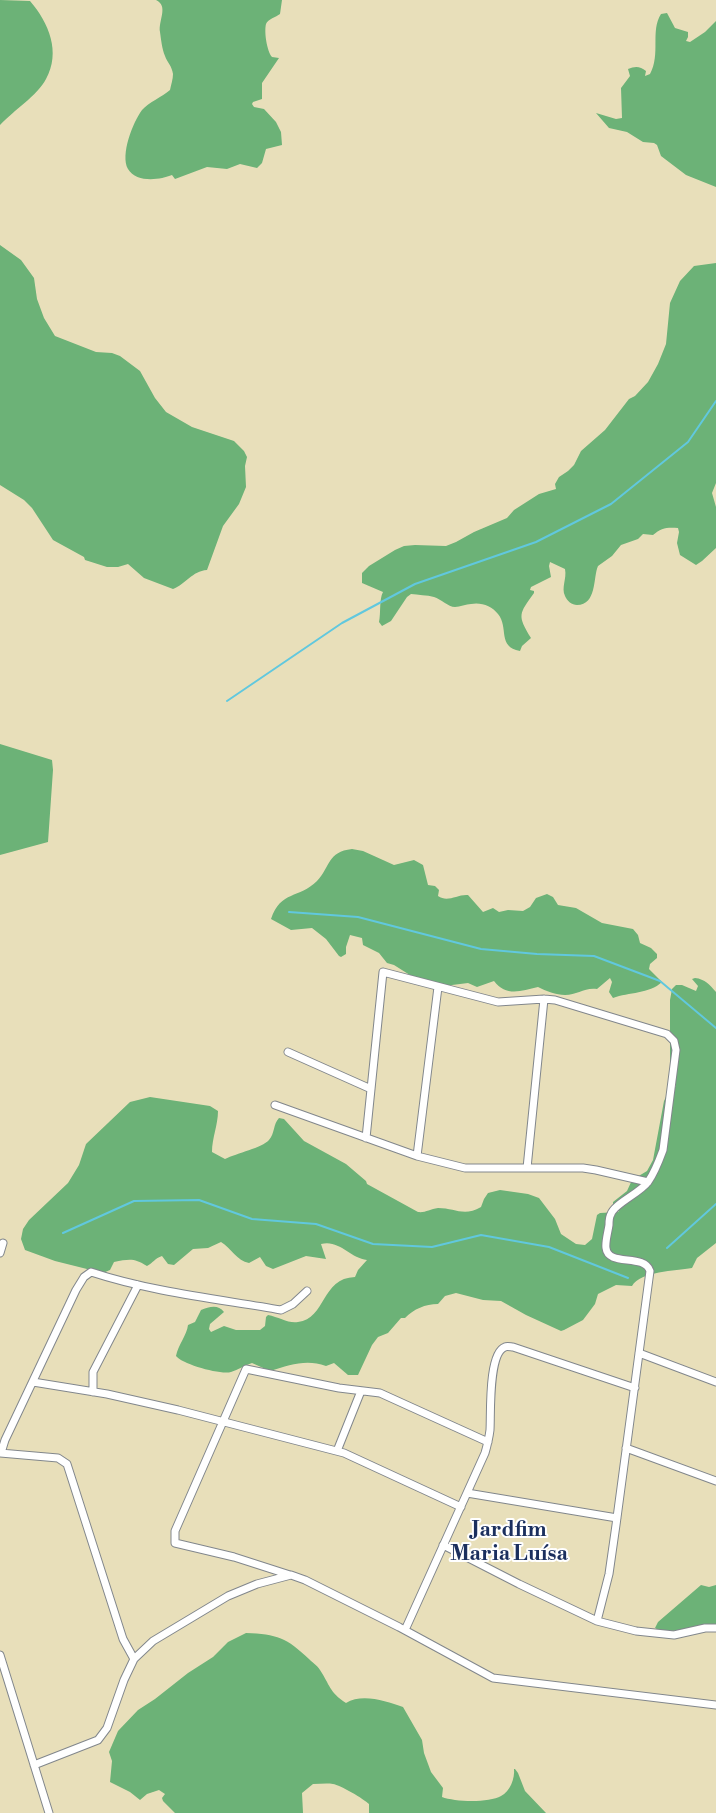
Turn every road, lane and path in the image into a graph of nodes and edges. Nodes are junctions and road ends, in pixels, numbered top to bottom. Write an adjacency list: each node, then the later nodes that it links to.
1 (438, 987): 2 (street); 4 (street); 7 (street)
2 (544, 999): 8 (street); 9 (street)
3 (288, 1052): 4 (street)
4 (371, 1089): 6 (street)
5 (275, 1105): 6 (street)
6 (366, 1138): 7 (street)
7 (417, 1156): 8 (street)
8 (527, 1168): 9 (street)
9 (648, 1182): 14 (street)
10 (3, 1243): 11 (street)
11 (0, 1253)
12 (138, 1285): 13 (street); 15 (street); 19 (street)
13 (307, 1291)
14 (639, 1353): 16 (street); 17 (street)
15 (33, 1382): 19 (street); 24 (street)
16 (716, 1382)
17 (635, 1388): 21 (street); 22 (street)
18 (361, 1391): 20 (street); 21 (street); 23 (street)
19 (93, 1392): 20 (street)
20 (223, 1422): 23 (street); 30 (street)
21 (488, 1442): 26 (street)
22 (626, 1448): 25 (street); 28 (street)
23 (337, 1451): 27 (street)
24 (1, 1453): 35 (street)
25 (716, 1481)
26 (467, 1493): 27 (street); 28 (street)
27 (461, 1507): 29 (street)
28 (617, 1518): 31 (street)
29 (443, 1545): 31 (street); 33 (street)
30 (291, 1575): 33 (street); 35 (street)
31 (597, 1621): 32 (street)
32 (716, 1628)
33 (404, 1630): 36 (street)
34 (0, 1655): 37 (street)
35 (134, 1659): 37 (street)
36 (716, 1706)
37 (34, 1765): 38 (street)
38 (49, 1813)

